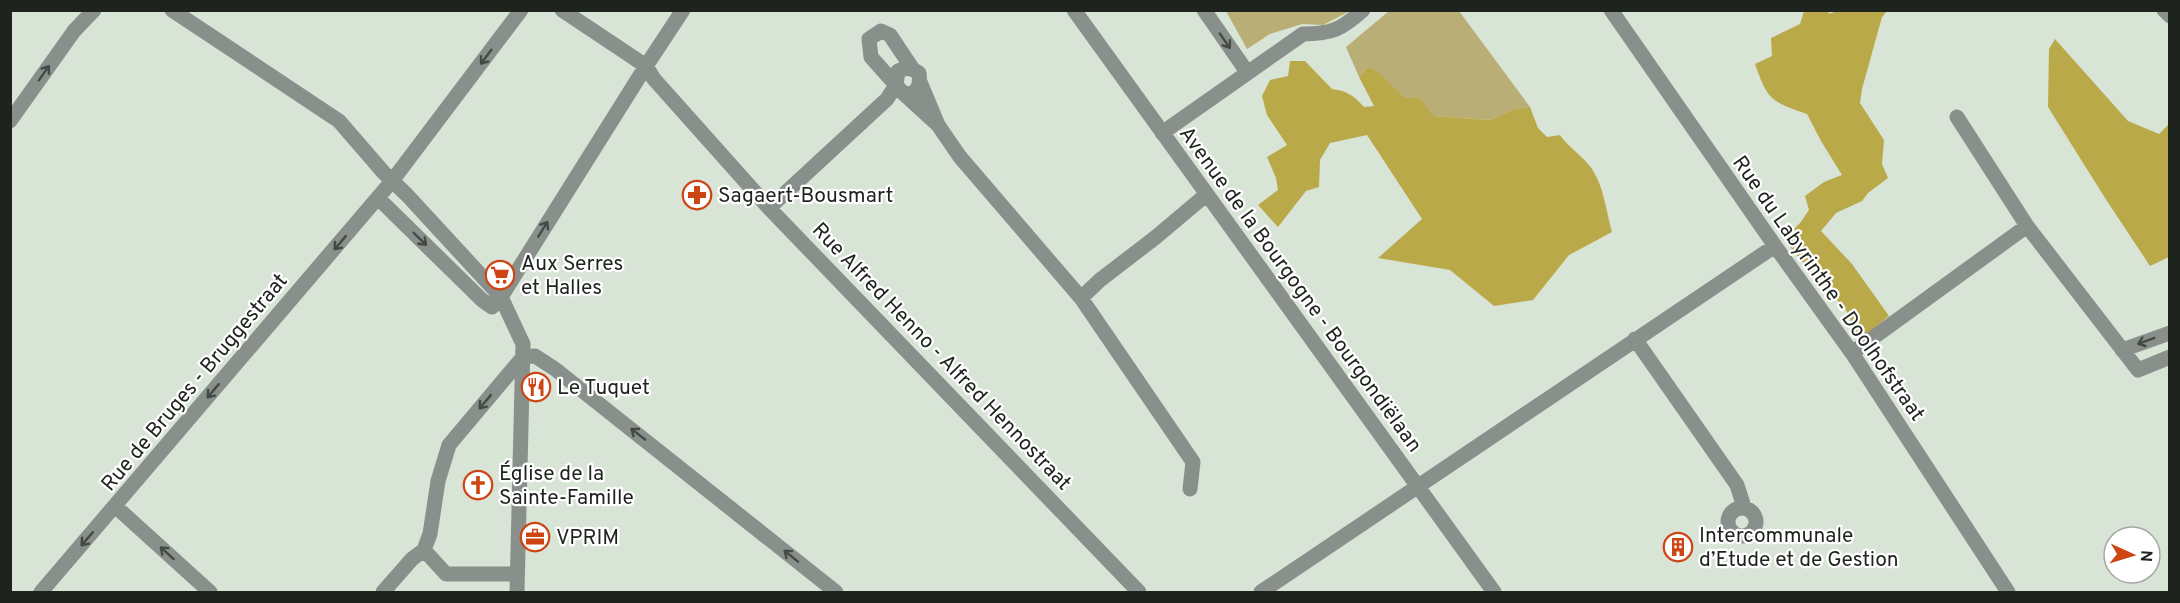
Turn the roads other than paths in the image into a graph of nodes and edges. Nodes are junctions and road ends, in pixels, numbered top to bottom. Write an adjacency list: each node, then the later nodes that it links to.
1 (94, 10): 18 (street, one-way to 1)
2 (172, 10): 21 (street)
3 (521, 10): 21 (street, Rue de Bruges - Bruggestraat, one-way to 21)
4 (562, 10): 12 (street, Rue Alfred Henno - Alfred Hennostraat)
5 (683, 10): 12 (street)
6 (1074, 10): 20 (street, Avenue de la Bourgogne - Bourgondiëlaan)
7 (1204, 10): 14 (street, one-way to 14)
8 (1363, 10): 14 (street)
9 (1611, 10): 26 (street, Rue du Labyrinthe - Doolhofstraat)
10 (2164, 10): 11 (street)
11 (2169, 15)
12 (646, 66): 24 (street, Rue Alfred Henno - Alfred Hennostraat); 27 (street, one-way to 12)
13 (912, 68): 15 (street); 16 (street); 16 (street)
14 (1247, 72): 20 (street)
15 (920, 82): 16 (street); 19 (street)
16 (899, 89): 19 (street); 24 (street)
17 (1957, 117): 25 (street)
18 (10, 121)
19 (938, 126): 28 (street)
20 (1162, 133): 22 (street, Avenue de la Bourgogne - Bourgondiëlaan)
21 (392, 181): 23 (street, Rue de Bruges - Bruggestraat); 27 (street)
22 (1207, 194): 28 (street); 35 (street, Avenue de la Bourgogne - Bourgondiëlaan)
23 (378, 198): 27 (street, one-way to 27); 37 (street, Rue de Bruges - Bruggestraat, one-way to 37)
24 (769, 208): 46 (street, Rue Alfred Henno - Alfred Hennostraat)
25 (2027, 226): 31 (street); 32 (street)
26 (1774, 246): 30 (street); 32 (street, Rue du Labyrinthe - Doolhofstraat)
27 (501, 297): 33 (street)
28 (1082, 298): 36 (street)
29 (2169, 333): 31 (street, one-way to 31)
30 (1635, 339): 35 (street); 38 (street)
31 (2122, 350): 34 (street)
32 (1852, 353): 49 (street, Rue du Labyrinthe - Doolhofstraat)
33 (523, 357): 39 (street, one-way to 39); 40 (street); 41 (street, one-way to 33)
34 (2169, 357)
35 (1418, 486): 47 (street); 48 (street, Avenue de la Bourgogne - Bourgondiëlaan)
36 (1190, 489)
37 (115, 506): 42 (street, Rue de Bruges - Bruggestraat, one-way to 42); 43 (street, one-way to 37)
38 (1744, 507)
39 (424, 550): 40 (street); 44 (street)
40 (517, 574): 45 (street)
41 (831, 591)
42 (40, 592)
43 (210, 592)
44 (383, 592)
45 (517, 592)
46 (1139, 592)
47 (1261, 592)
48 (1494, 592)
49 (2008, 592)

